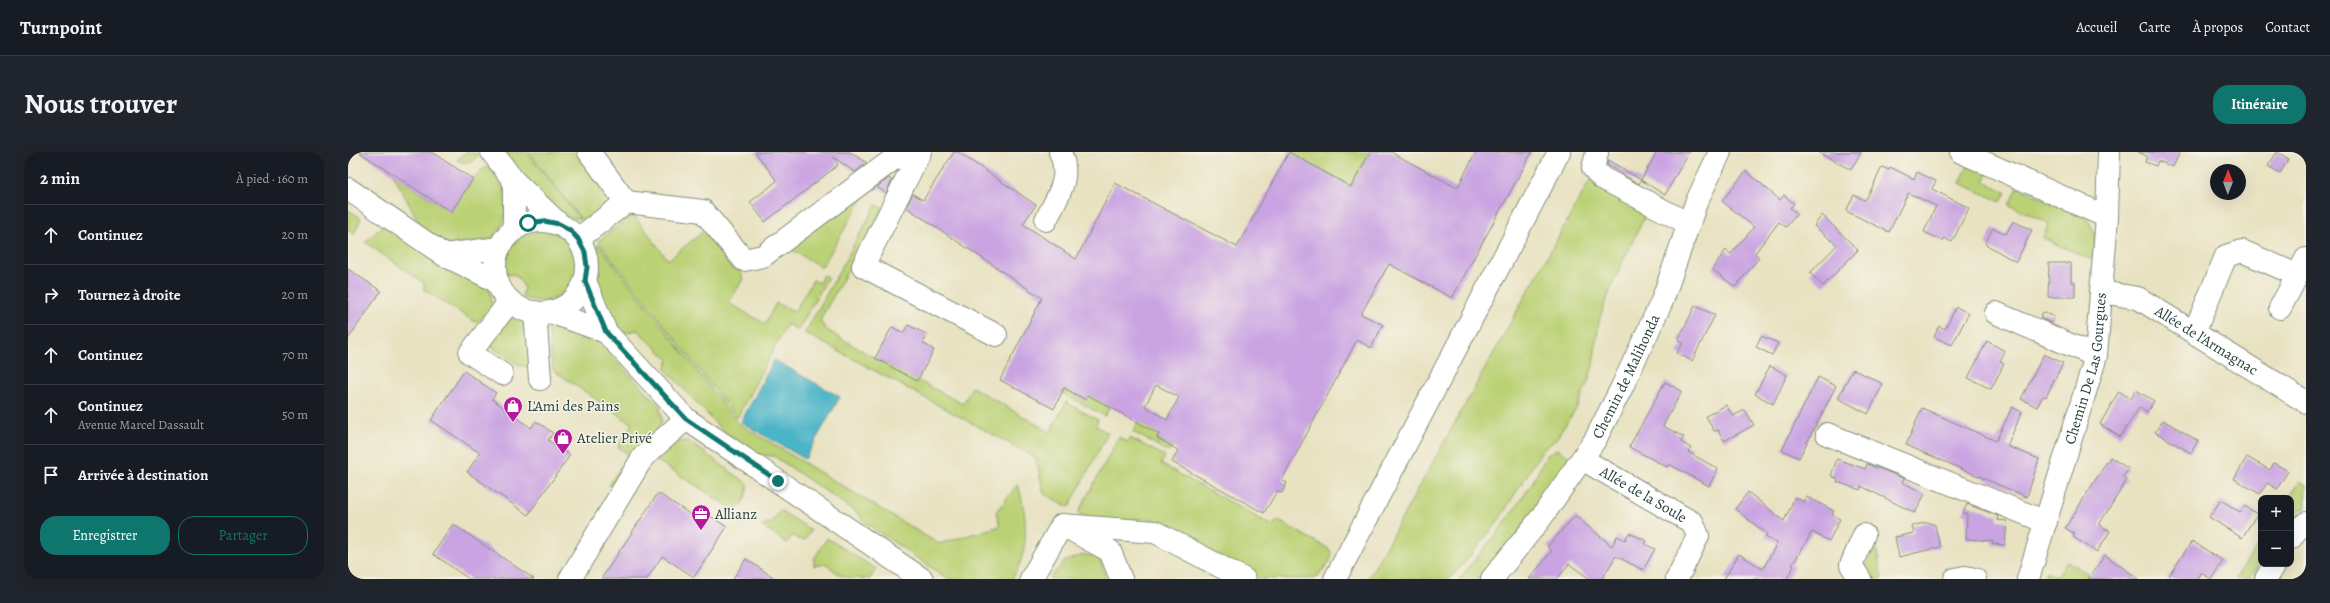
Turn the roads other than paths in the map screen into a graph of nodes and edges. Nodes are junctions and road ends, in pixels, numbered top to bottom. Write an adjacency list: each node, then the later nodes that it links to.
1 (492, 152): 11 (street)
2 (589, 152): 13 (street)
3 (903, 152): 13 (street)
4 (920, 152): 32 (street)
5 (1060, 152): 15 (street)
6 (1559, 152): 46 (street)
7 (1720, 152): 17 (street, Chemin de Malihonda)
8 (1961, 152): 14 (street)
9 (2108, 152): 14 (street, Chemin De Las Gourgues)
10 (1597, 153): 17 (street)
11 (514, 181): 16 (street); 18 (street)
12 (348, 189): 21 (street)
13 (626, 202): 19 (street)
14 (2107, 217): 25 (street, Chemin De Las Gourgues)
15 (1046, 220)
16 (559, 224): 18 (street); 19 (street)
17 (1689, 224): 39 (street, Chemin de Malihonda)
18 (514, 230): 20 (street)
19 (578, 239): 23 (street)
20 (499, 248): 21 (street); 24 (street)
21 (444, 255): 24 (street)
22 (2302, 267): 27 (street); 31 (street)
23 (585, 281): 28 (street); 30 (street)
24 (498, 282): 26 (street)
25 (2101, 292): 31 (street, Allée de l'Armagnac); 33 (street, Chemin De Las Gourgues)
26 (510, 301): 28 (street); 34 (street)
27 (2280, 308)
28 (543, 312): 30 (street); 35 (street)
29 (1996, 314): 33 (street)
30 (606, 332): 37 (street)
31 (2194, 333): 36 (street, Allée de l'Armagnac)
32 (996, 335)
33 (2096, 356): 40 (street, Chemin De Las Gourgues)
34 (502, 374)
35 (540, 379)
36 (2306, 402)
37 (686, 419): 47 (street); 48 (street)
38 (1828, 434): 40 (street)
39 (1582, 459): 52 (street, Chemin de Malihonda); 53 (street, Allée de la Soule)
40 (2046, 522): 57 (street, Chemin De Las Gourgues)
41 (2306, 523): 43 (street)
42 (1062, 525): 49 (street); 50 (street); 51 (street)
43 (2294, 534)
44 (1864, 535): 54 (street)
45 (2273, 567): 58 (street)
46 (1334, 576)
47 (570, 579)
48 (922, 579)
49 (1031, 579)
50 (1121, 579)
51 (1244, 579)
52 (1492, 579)
53 (1677, 579)
54 (1860, 579)
55 (1955, 579): 56 (street)
56 (1975, 579)
57 (2028, 579)
58 (2266, 579)

